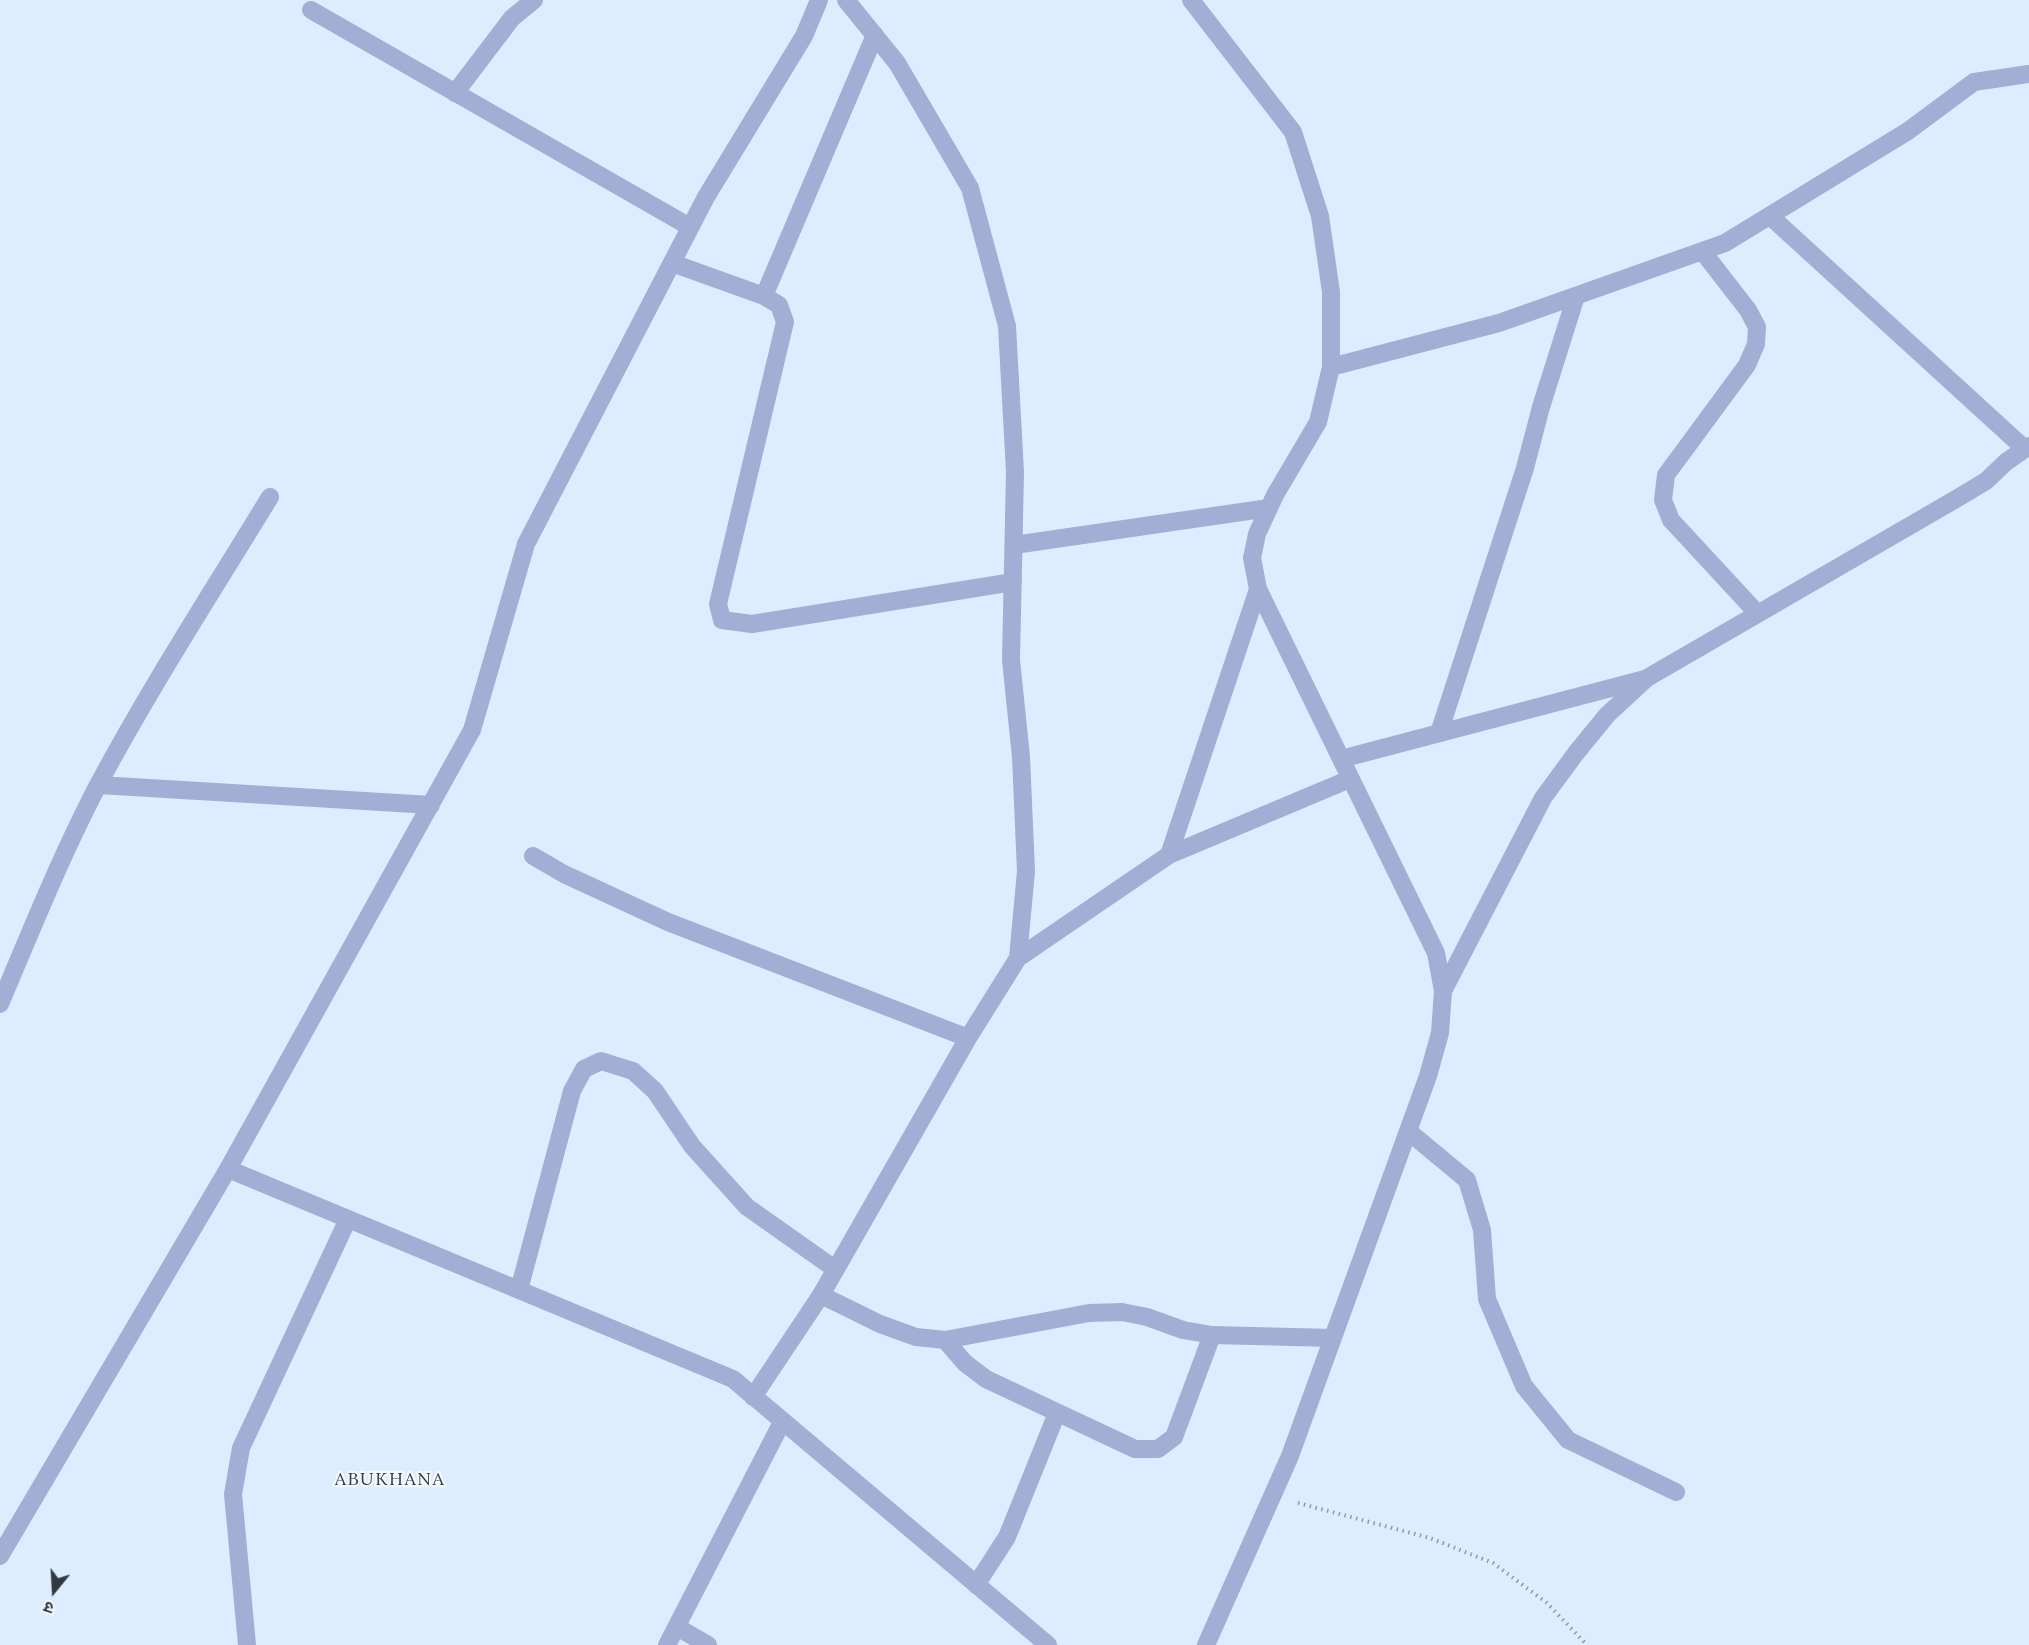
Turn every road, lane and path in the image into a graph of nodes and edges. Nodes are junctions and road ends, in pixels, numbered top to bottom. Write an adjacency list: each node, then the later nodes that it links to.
1 (534, 0): 8 (street)
2 (819, 0): 10 (street)
3 (846, 0): 6 (street)
4 (1191, 0): 15 (street)
5 (311, 10): 8 (street)
6 (874, 35): 13 (street); 19 (street)
7 (2029, 74): 9 (street)
8 (455, 93): 10 (street)
9 (1770, 216): 11 (street); 16 (street)
10 (690, 227): 12 (street)
11 (1703, 252): 14 (street); 22 (street)
12 (672, 263): 13 (street); 28 (street)
13 (764, 296): 20 (street)
14 (1576, 296): 15 (street); 24 (street)
15 (1331, 368): 18 (street)
16 (2027, 447): 22 (street)
17 (270, 497): 27 (street)
18 (1269, 508): 19 (street); 21 (street)
19 (1014, 545): 20 (street)
20 (1013, 582): 31 (street)
21 (1258, 589): 25 (street); 29 (street)
22 (1758, 614): 23 (street)
23 (1647, 678): 24 (street); 32 (street)
24 (1439, 733): 25 (street)
25 (1341, 759): 26 (street)
26 (1350, 779): 29 (street); 32 (street)
27 (99, 785): 28 (street); 33 (street)
28 (431, 805): 36 (street)
29 (1169, 855): 31 (street)
30 (533, 856): 34 (street)
31 (1018, 958): 34 (street)
32 (1443, 991): 35 (street)
33 (0, 1004)
34 (968, 1038): 38 (street)
35 (1408, 1131): 42 (street); 47 (street)
36 (228, 1169): 37 (street); 49 (street)
37 (348, 1219): 39 (street); 52 (street)
38 (835, 1269): 39 (street); 40 (street)
39 (519, 1290): 44 (street)
40 (821, 1295): 43 (street); 44 (street)
41 (1212, 1335): 42 (street); 43 (street); 45 (street)
42 (1333, 1338): 48 (street)
43 (945, 1340): 45 (street)
44 (753, 1397): 46 (street)
45 (1057, 1413): 50 (street)
46 (782, 1422): 50 (street); 51 (street)
47 (1676, 1492)
48 (1273, 1496): 56 (street); 57 (path)
49 (0, 1556)
50 (976, 1585): 55 (street)
51 (677, 1627): 53 (street); 54 (street)
52 (247, 1645)
53 (667, 1645)
54 (708, 1645)
55 (1048, 1645)
56 (1206, 1645)
57 (1587, 1645)

